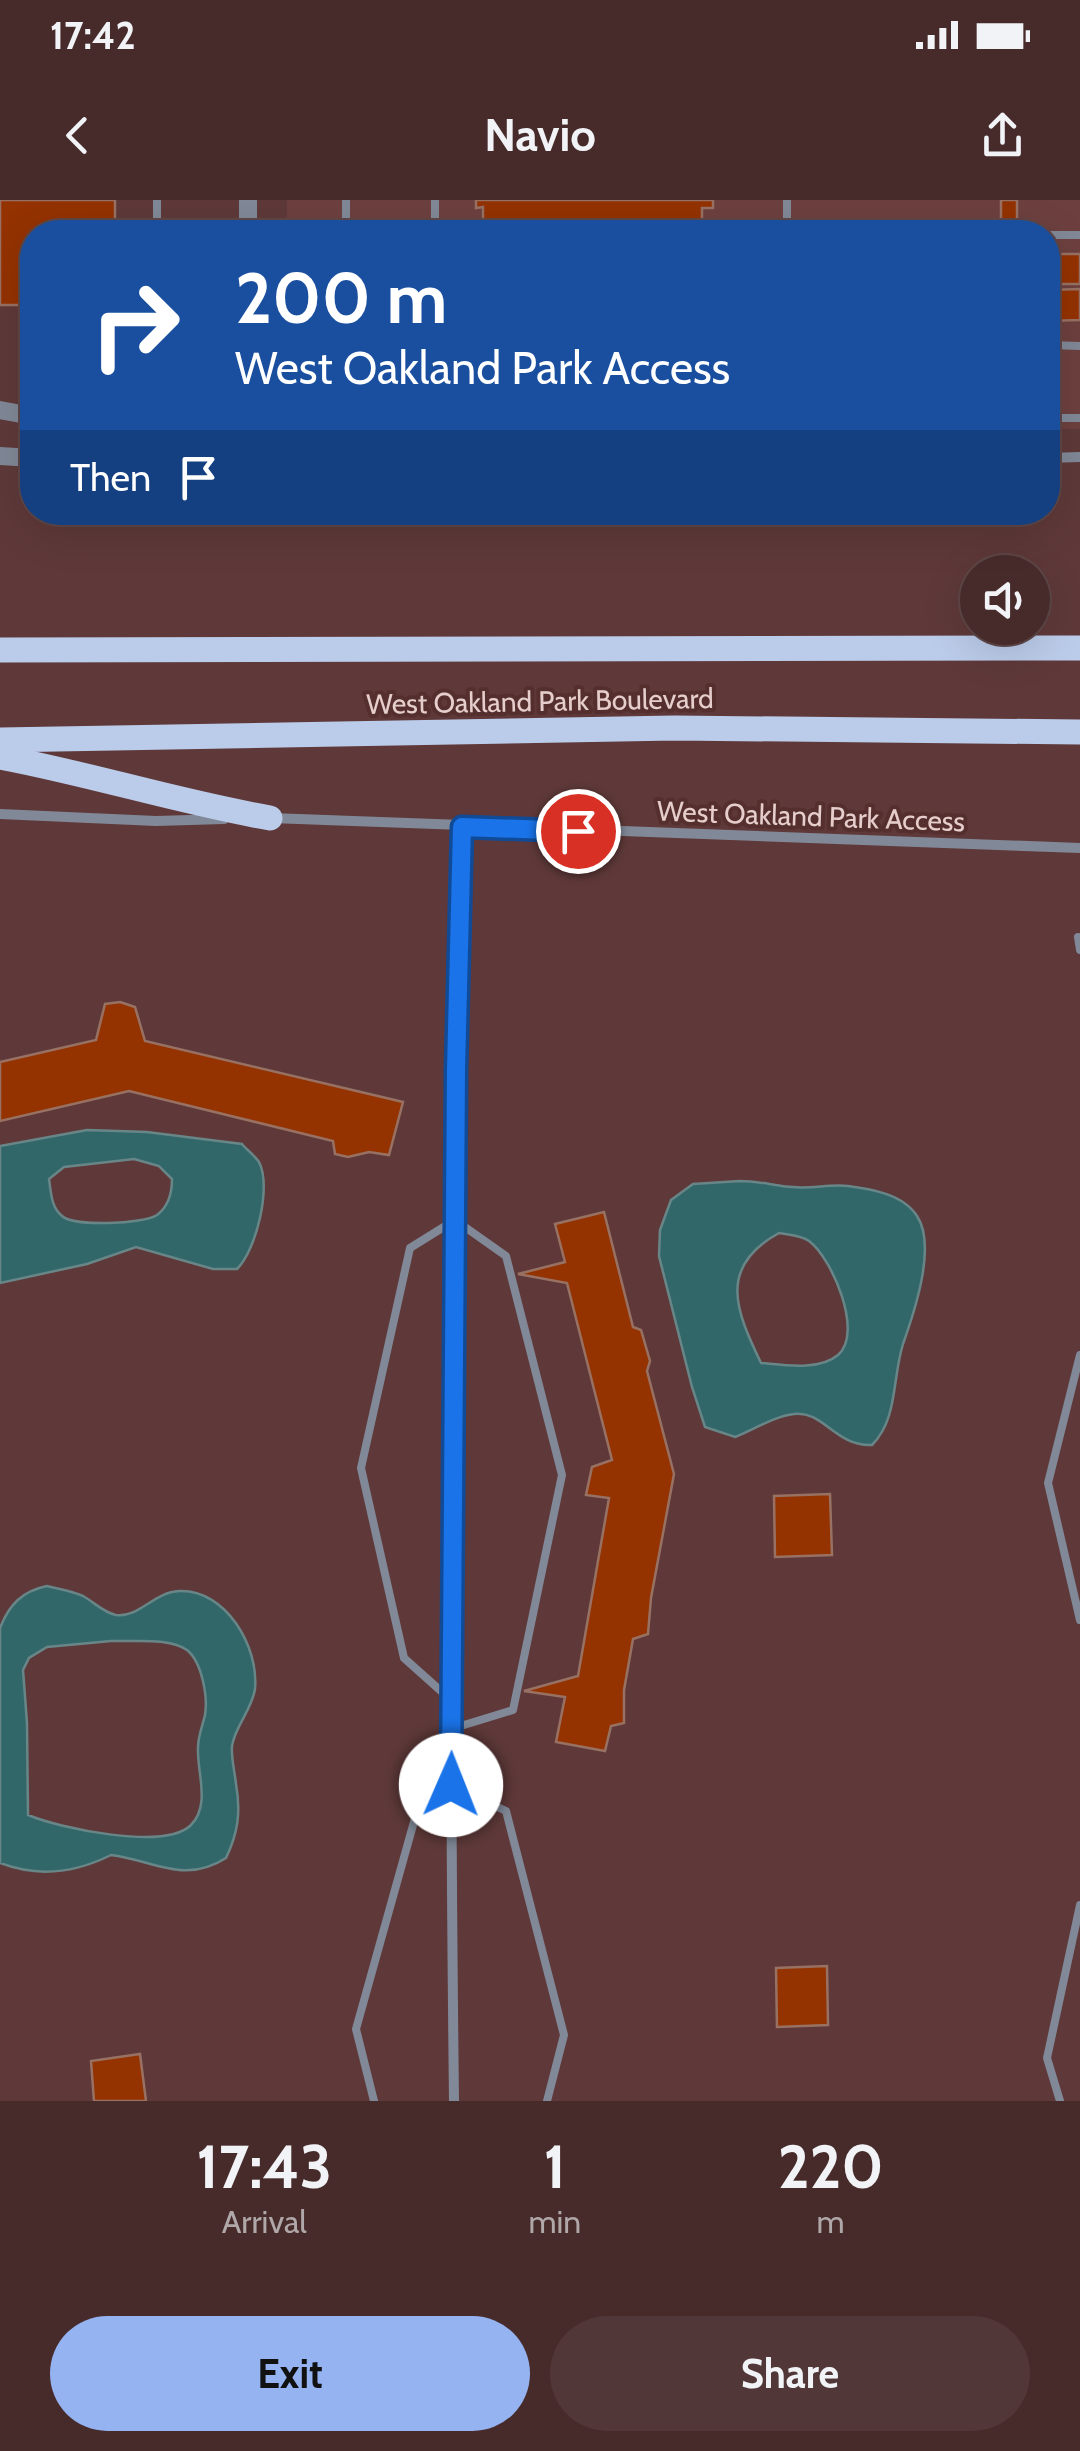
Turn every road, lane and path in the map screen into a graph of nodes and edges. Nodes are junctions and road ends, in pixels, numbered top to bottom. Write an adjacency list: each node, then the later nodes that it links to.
1 (1080, 648): 2 (main road, West Oakland Park Boulevard)
2 (0, 650)
3 (1080, 732): 4 (main road, West Oakland Park Boulevard)
4 (0, 740)
5 (0, 757): 7 (main road)
6 (0, 814): 7 (street, West Oakland Park Access)
7 (270, 818): 8 (street, West Oakland Park Access)
8 (462, 827): 9 (street, West Oakland Park Access); 12 (street)
9 (1080, 848)
10 (1078, 937): 11 (lane)
11 (1080, 950)
12 (455, 1220): 15 (street); 15 (lane); 16 (lane)
13 (1080, 1355): 14 (lane)
14 (1080, 1620)
15 (451, 1700): 16 (street)
16 (451, 1729): 17 (street)
17 (451, 1785): 19 (lane); 20 (street); 21 (lane)
18 (1080, 1905): 22 (lane)
19 (374, 2101)
20 (454, 2101)
21 (548, 2101)
22 (1060, 2101)

